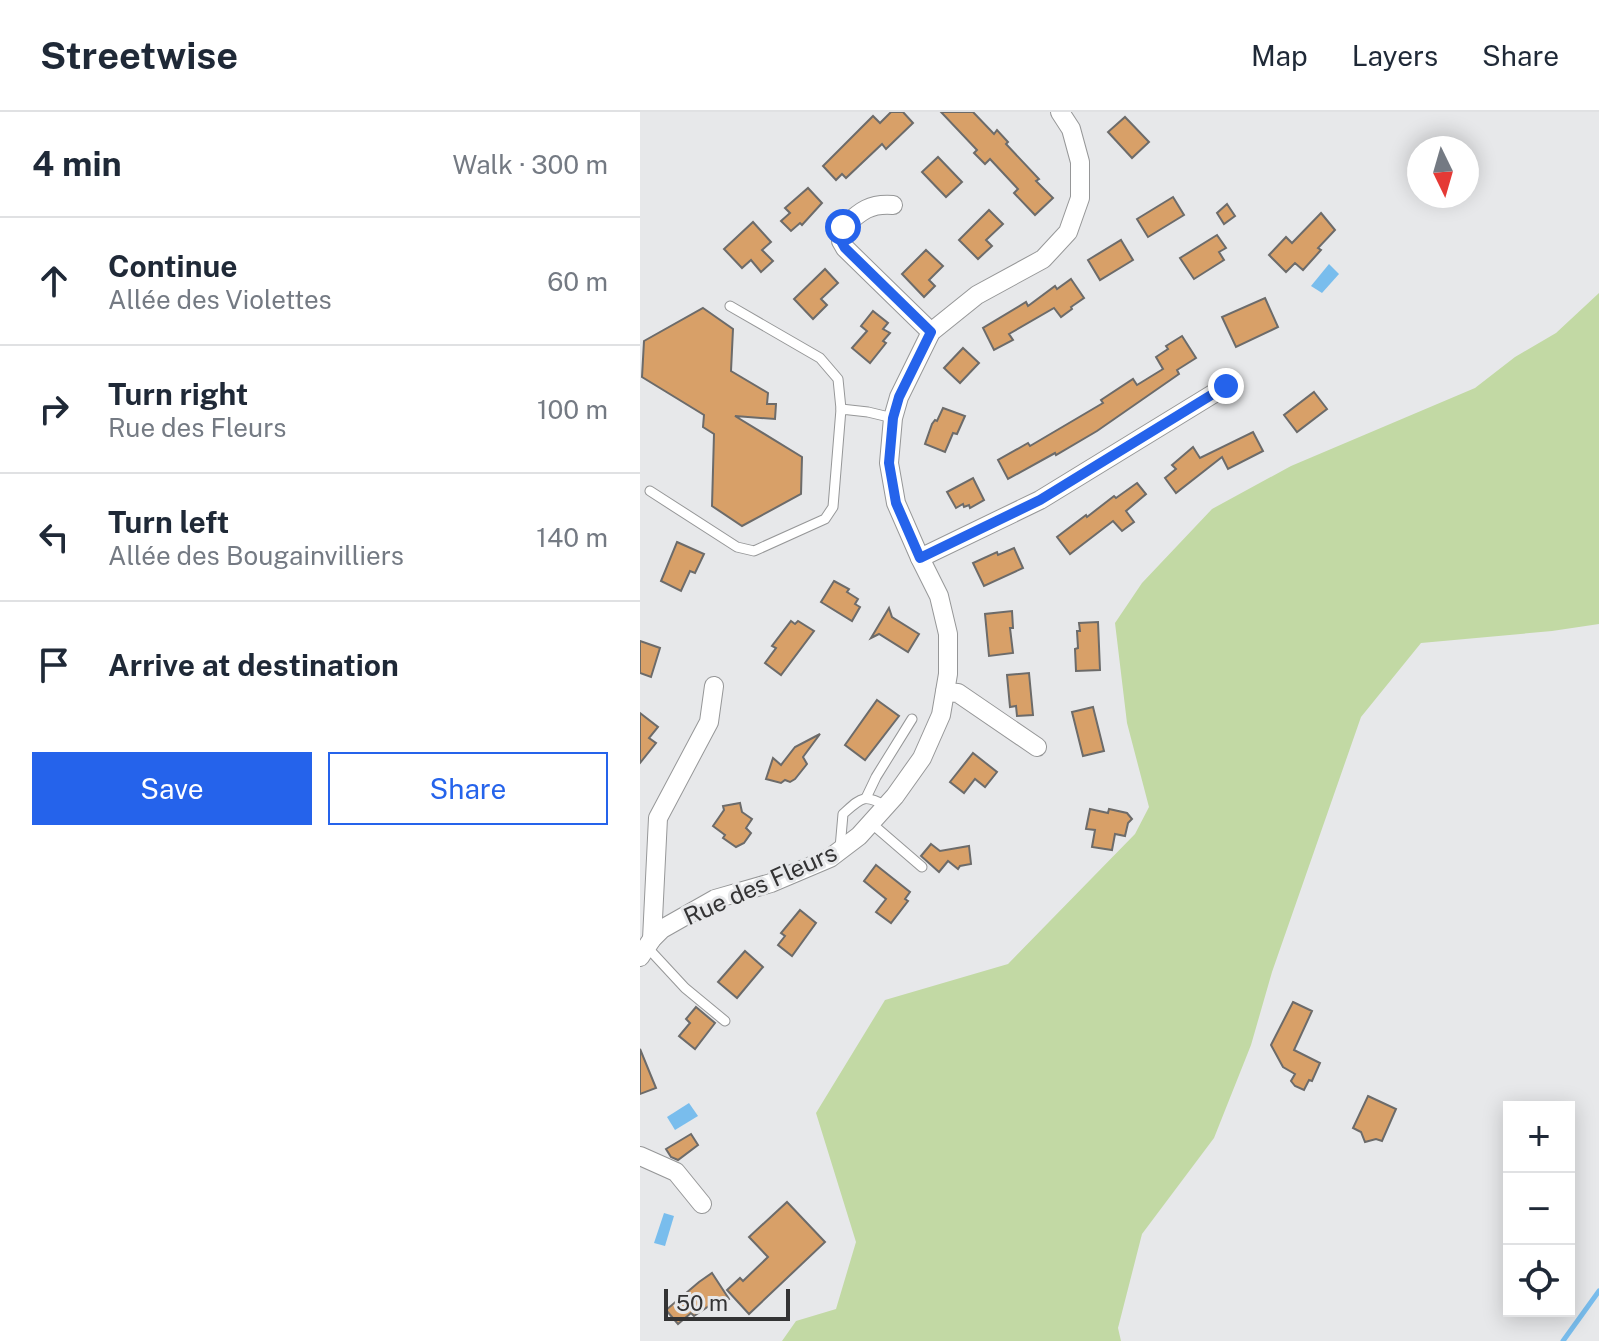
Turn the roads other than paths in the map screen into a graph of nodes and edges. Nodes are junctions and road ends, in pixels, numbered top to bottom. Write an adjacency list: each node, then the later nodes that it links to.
1 (1060, 112): 4 (street, Rue des Fleurs)
2 (893, 205): 4 (street)
3 (730, 306): 6 (lane)
4 (931, 332): 7 (street, Rue des Fleurs)
5 (1226, 386): 9 (street)
6 (841, 409): 7 (lane); 8 (lane)
7 (893, 418): 9 (street, Rue des Fleurs)
8 (650, 491)
9 (920, 558): 11 (street, Rue des Fleurs)
10 (714, 686): 19 (street)
11 (945, 692): 13 (street); 15 (street, Rue des Fleurs)
12 (912, 719): 14 (lane)
13 (1037, 747)
14 (866, 798): 15 (lane); 17 (lane)
15 (886, 806): 16 (street, Rue des Fleurs)
16 (871, 823): 17 (street, Rue des Fleurs); 18 (lane)
17 (840, 850): 19 (street, Rue des Fleurs)
18 (922, 867)
19 (646, 948): 20 (lane)
20 (725, 1021)
21 (640, 1156): 22 (street)
22 (702, 1204)

